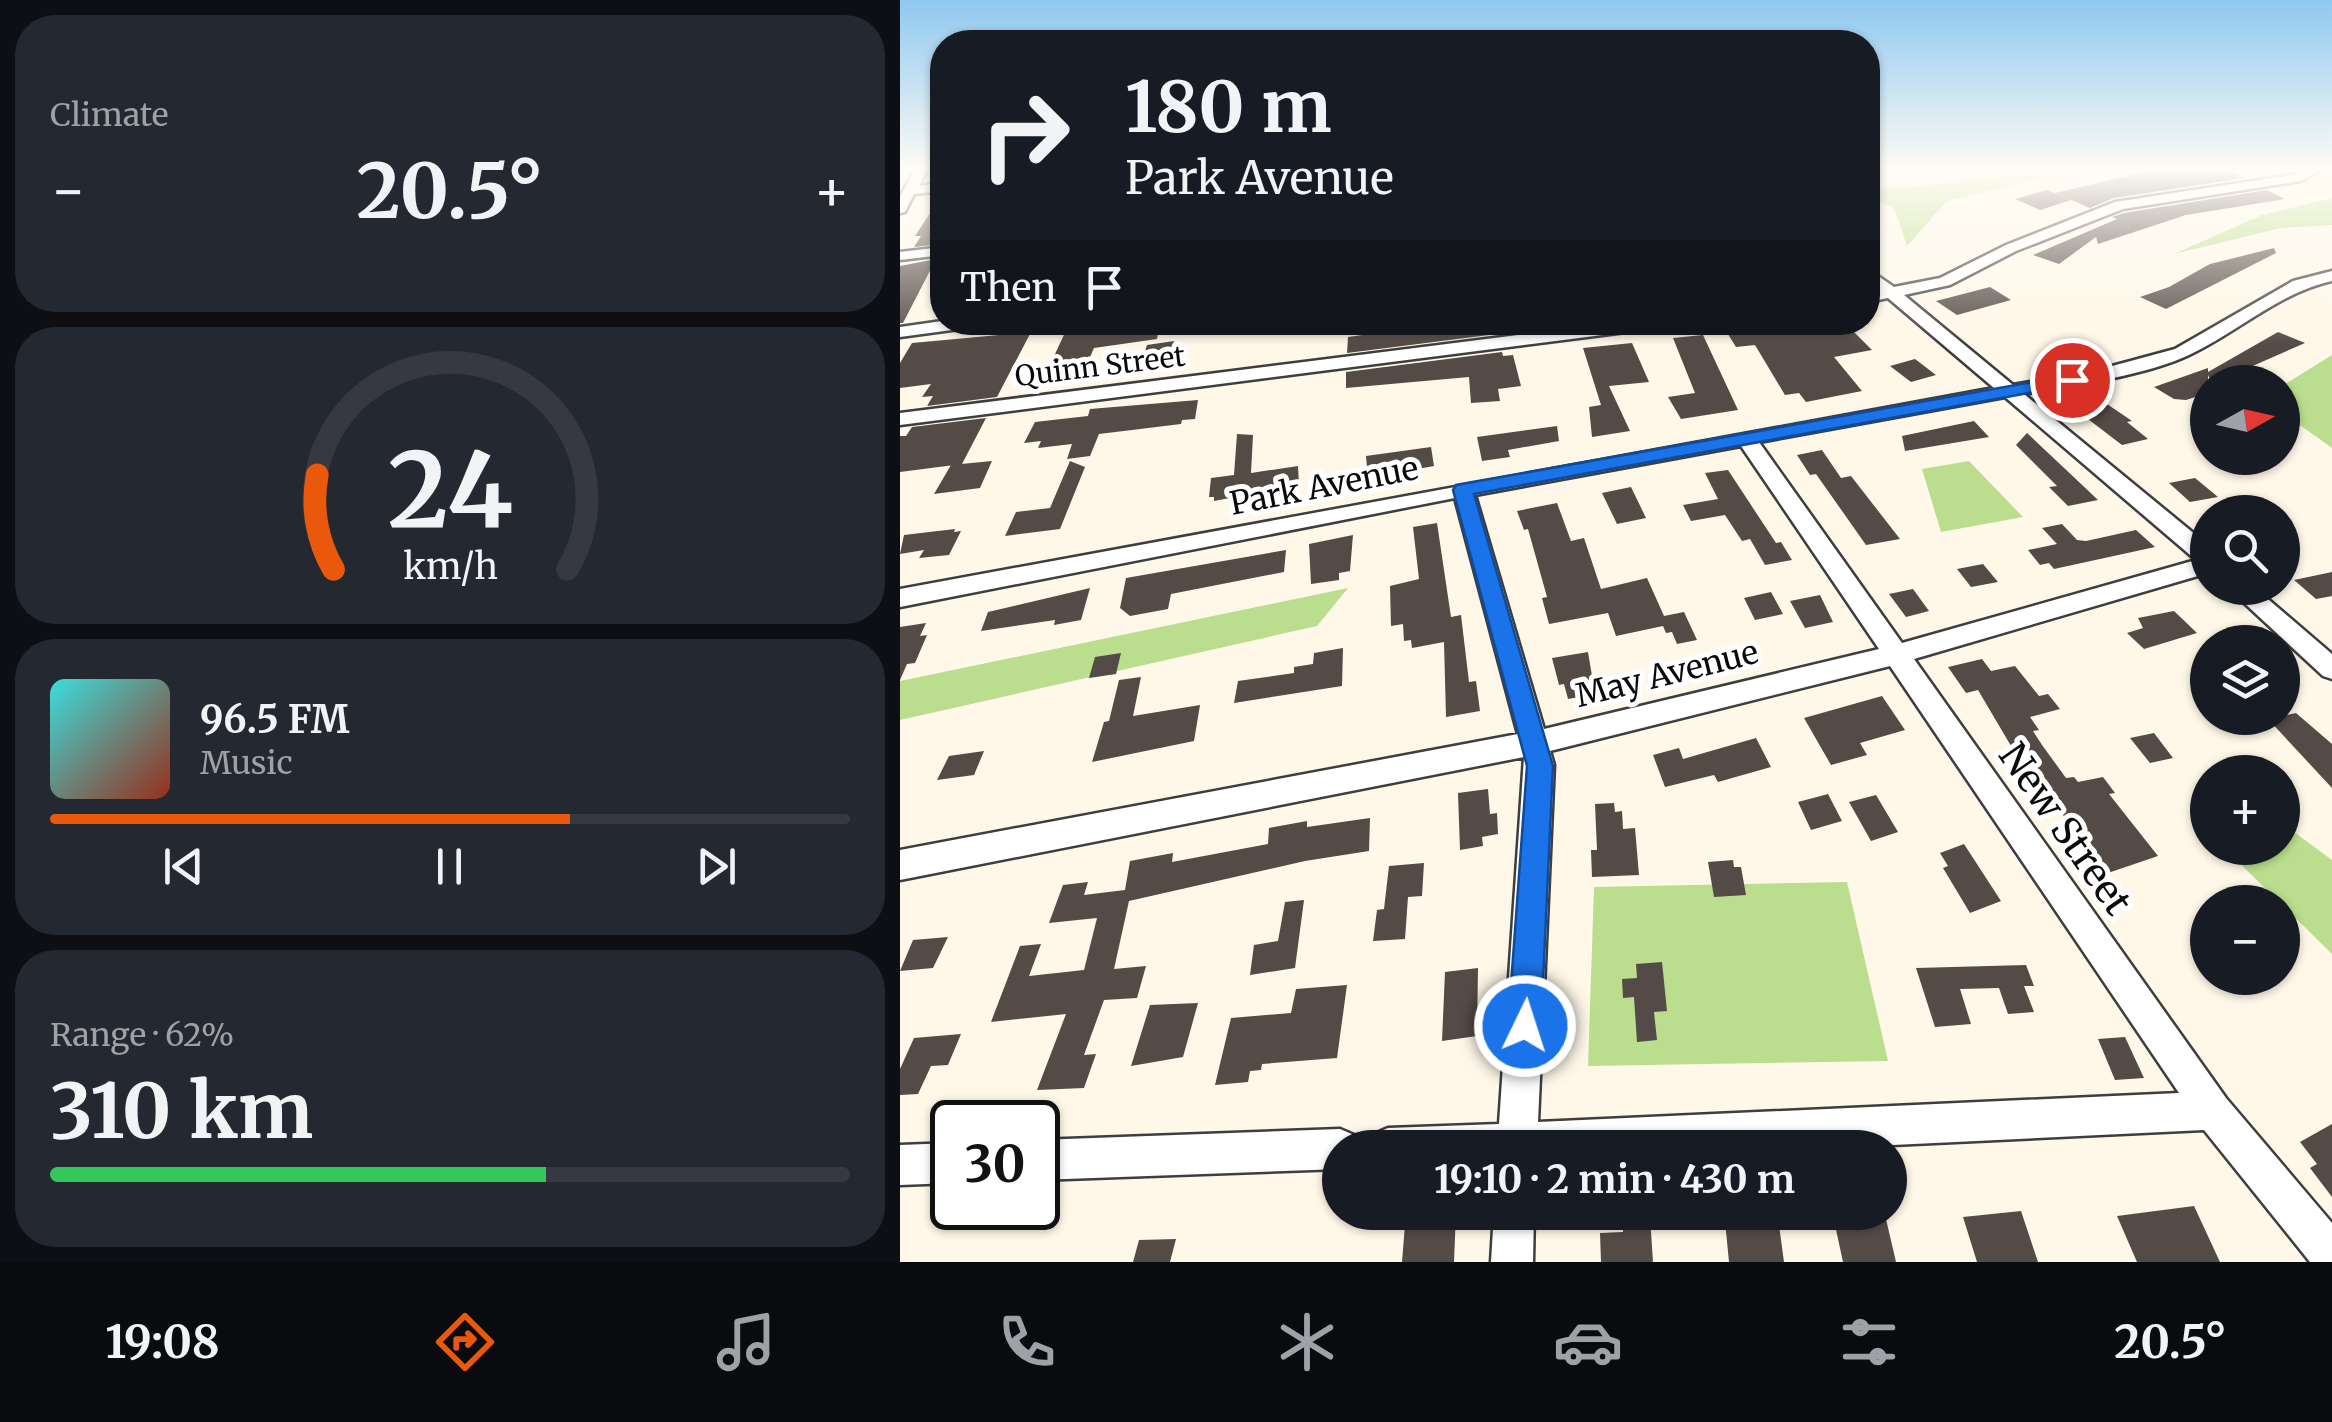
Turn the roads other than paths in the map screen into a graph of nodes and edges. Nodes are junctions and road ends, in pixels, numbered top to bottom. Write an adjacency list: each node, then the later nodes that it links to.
1 (2062, 228): 6 (street)
2 (930, 252): 3 (street)
3 (900, 256)
4 (2332, 276): 11 (street, Park Avenue)
5 (1880, 283): 6 (street)
6 (1894, 295): 7 (street); 11 (street)
7 (1880, 297)
8 (930, 328): 9 (street)
9 (900, 332)
10 (1564, 335): 12 (street, Quinn Street)
11 (2012, 392): 13 (street, Park Avenue); 15 (street)
12 (900, 420)
13 (1746, 438): 14 (street, Park Avenue); 19 (street, New Street)
14 (1463, 490): 17 (street, Park Avenue); 21 (street)
15 (2190, 546)
16 (2190, 567): 19 (street, May Avenue)
17 (900, 598)
18 (2259, 605): 20 (street)
19 (1895, 656): 21 (street, May Avenue); 23 (street, New Street)
20 (2332, 669)
21 (1535, 743): 22 (street, May Avenue); 24 (street)
22 (900, 865)
23 (2213, 1111): 25 (street); 31 (street, New Street)
24 (1518, 1130)
25 (1824, 1130)
26 (1322, 1150): 27 (street)
27 (1060, 1159)
28 (930, 1164): 29 (street)
29 (900, 1165)
30 (1513, 1230): 32 (street)
31 (2332, 1256)
32 (1512, 1262)

